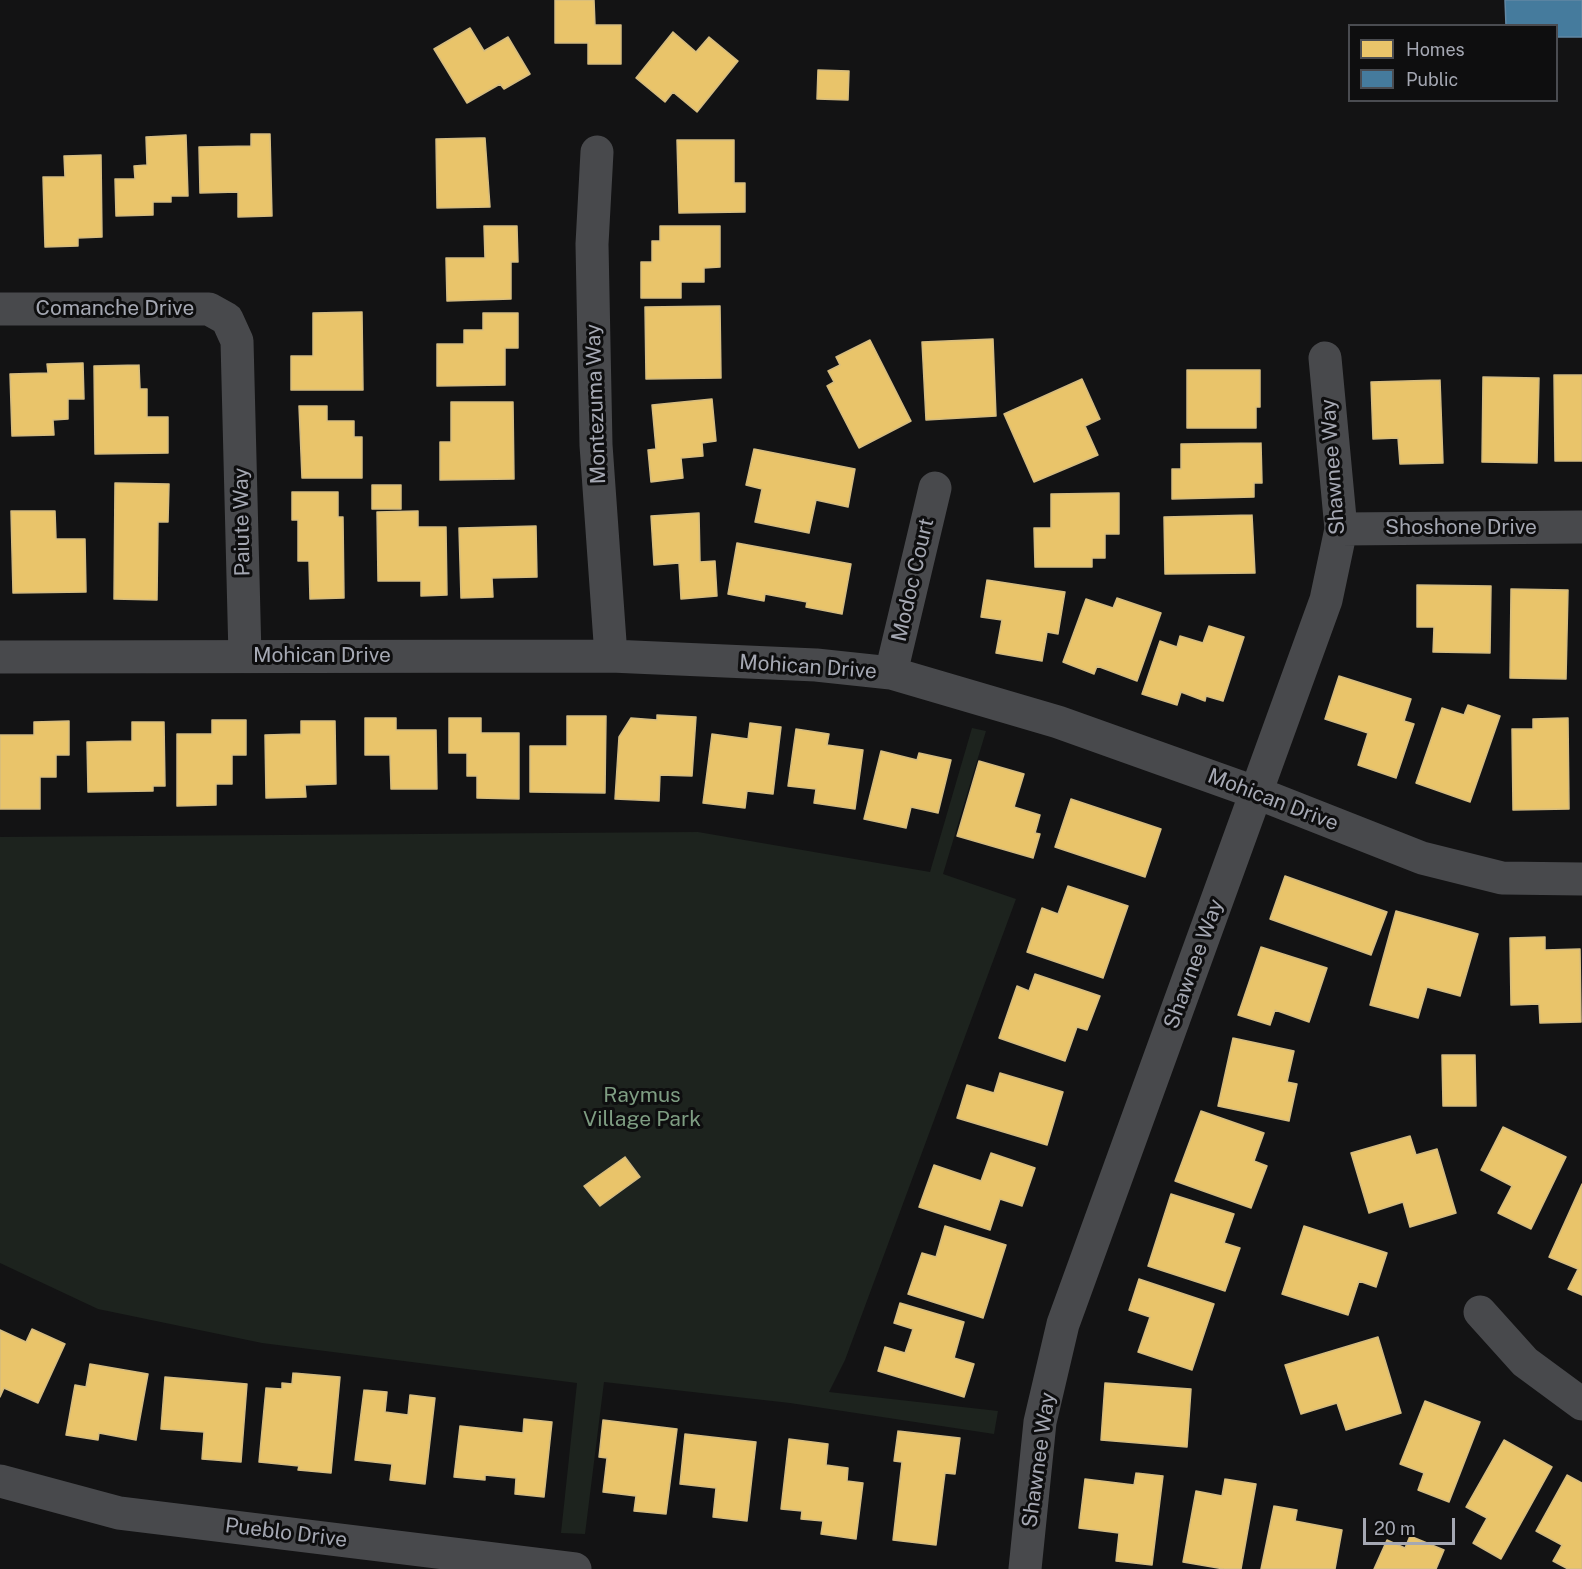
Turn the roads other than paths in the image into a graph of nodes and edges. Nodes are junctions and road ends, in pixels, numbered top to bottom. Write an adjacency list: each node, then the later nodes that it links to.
1 (597, 152): 9 (street, Montezuma Way)
2 (0, 309): 4 (street, Comanche Drive)
3 (1325, 358): 7 (street, Shawnee Way)
4 (238, 388): 8 (street, Paiute Way)
5 (935, 488): 11 (street, Modoc Court)
6 (1582, 527): 7 (street, Shoshone Drive)
7 (1341, 529): 12 (street, Shawnee Way)
8 (244, 656): 9 (street, Mohican Drive); 10 (street, Mohican Drive)
9 (610, 656): 11 (street, Mohican Drive)
10 (0, 657)
11 (891, 673): 12 (street, Mohican Drive)
12 (1257, 792): 13 (street, Mohican Drive); 18 (street, Shawnee Way)
13 (1582, 879)
14 (1480, 1312): 15 (street)
15 (1582, 1404)
16 (0, 1481): 17 (street, Pueblo Drive)
17 (575, 1569)
18 (1025, 1569)

